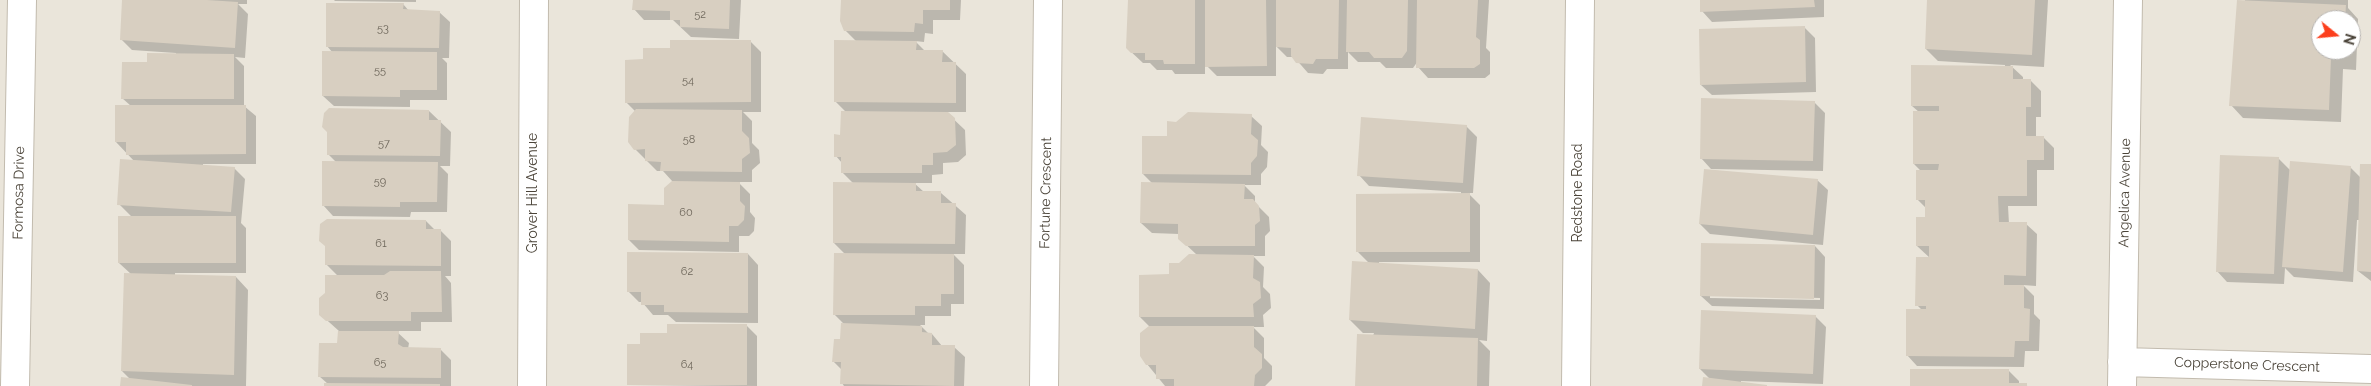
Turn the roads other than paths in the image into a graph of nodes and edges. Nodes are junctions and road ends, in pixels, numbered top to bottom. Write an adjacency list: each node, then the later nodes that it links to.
1 (22, 0): 8 (street, Formosa Drive)
2 (534, 0): 9 (street, Grover Hill Avenue)
3 (1048, 0): 10 (street, Fortune Crescent)
4 (1580, 0): 11 (street, Redstone Road)
5 (2128, 0): 7 (street, Angelica Avenue)
6 (2371, 369): 7 (street, Copperstone Crescent)
7 (2122, 374)
8 (15, 386)
9 (532, 386)
10 (1044, 386)
11 (1576, 386)

